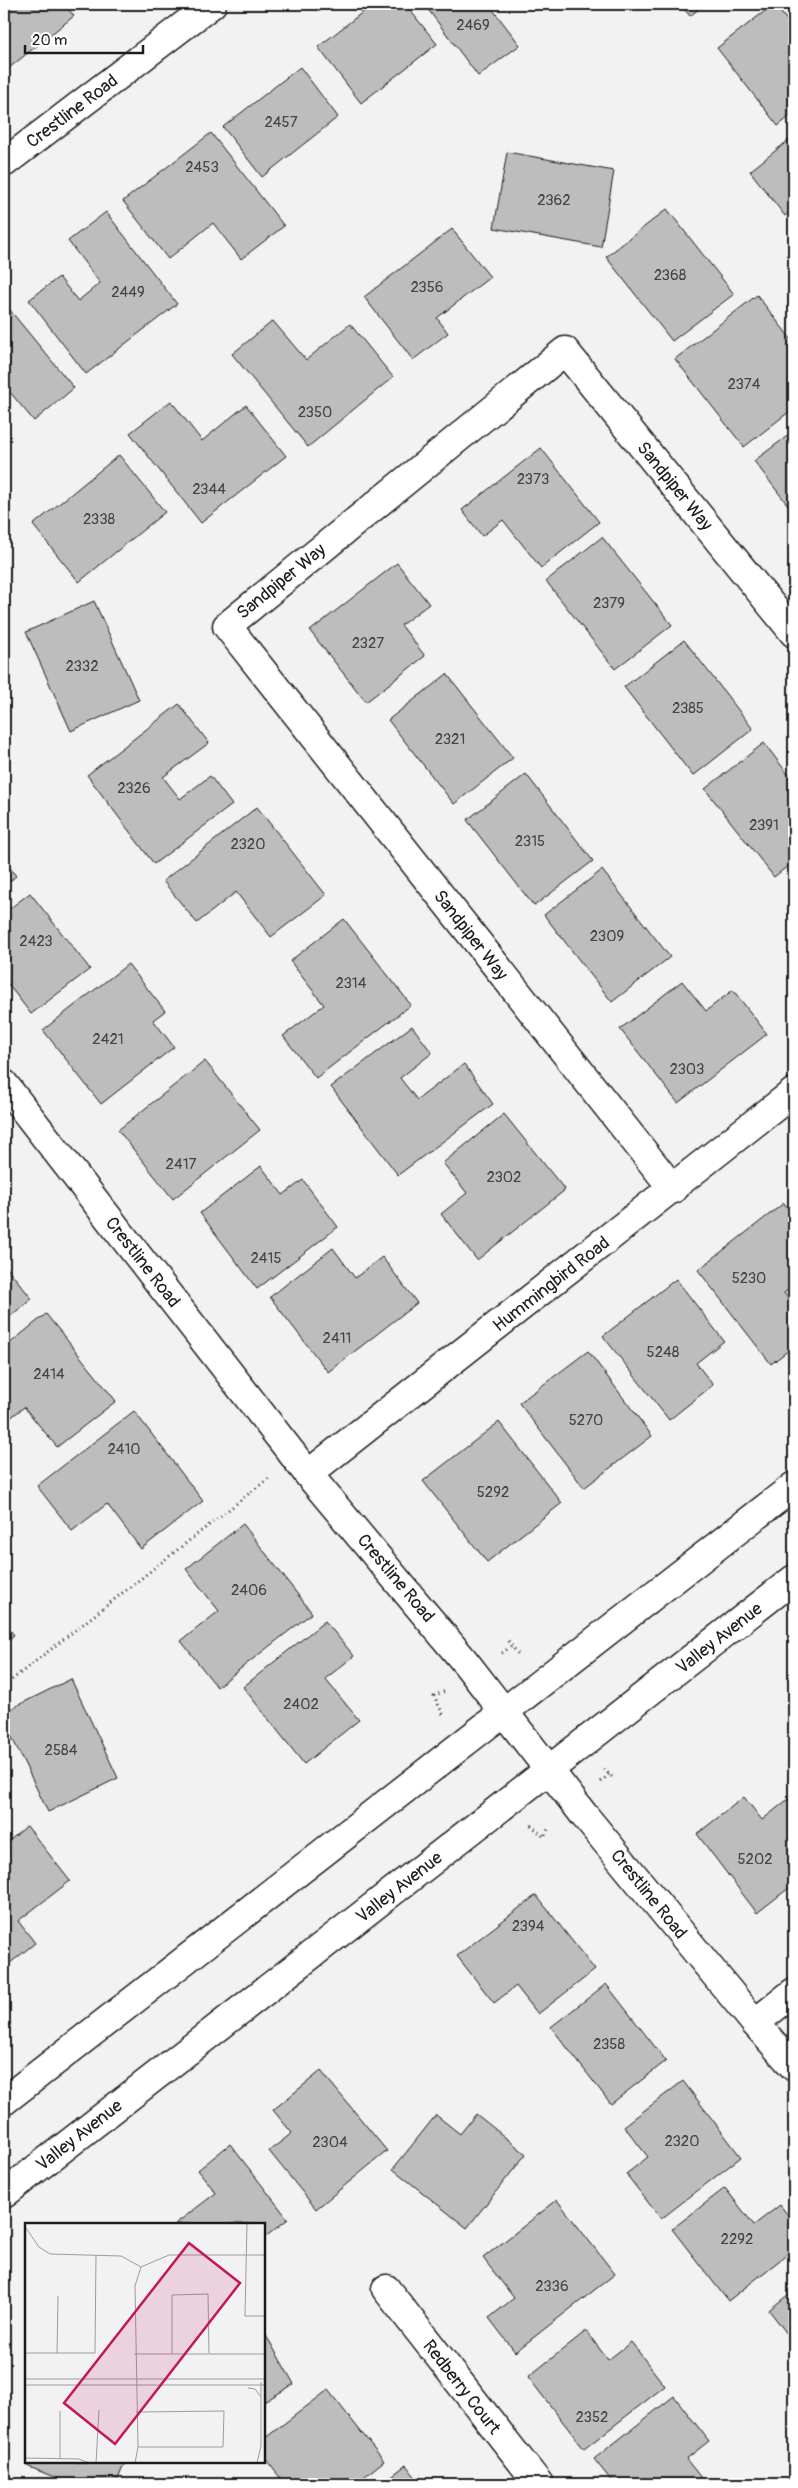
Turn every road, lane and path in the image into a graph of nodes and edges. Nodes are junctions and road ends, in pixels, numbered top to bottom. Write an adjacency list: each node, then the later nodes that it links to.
1 (212, 4): 2 (street, Crestline Road)
2 (4, 163)
3 (794, 633): 6 (street, Sandpiper Way)
4 (4, 1084): 7 (street, Crestline Road)
5 (794, 1092): 6 (street, Hummingbird Road)
6 (672, 1189): 7 (street, Hummingbird Road)
7 (302, 1466): 14 (path); 16 (street, Crestline Road)
8 (794, 1486): 16 (street)
9 (794, 1579): 19 (street, Valley Avenue)
10 (508, 1641): 11 (path)
11 (512, 1646): 12 (path); 13 (path)
12 (518, 1654)
13 (496, 1656)
14 (4, 1686)
15 (434, 1696): 17 (path)
16 (504, 1711): 19 (street, Crestline Road); 26 (street)
17 (443, 1714)
18 (602, 1768): 20 (path)
19 (549, 1770): 24 (street, Crestline Road); 27 (street, Valley Avenue)
20 (614, 1779)
21 (553, 1820): 22 (path)
22 (529, 1823)
23 (794, 1992): 24 (street)
24 (755, 2023): 25 (street, Crestline Road)
25 (794, 2067)
26 (4, 2101)
27 (4, 2194)
28 (386, 2289): 29 (street, Redberry Court)
29 (538, 2484)

